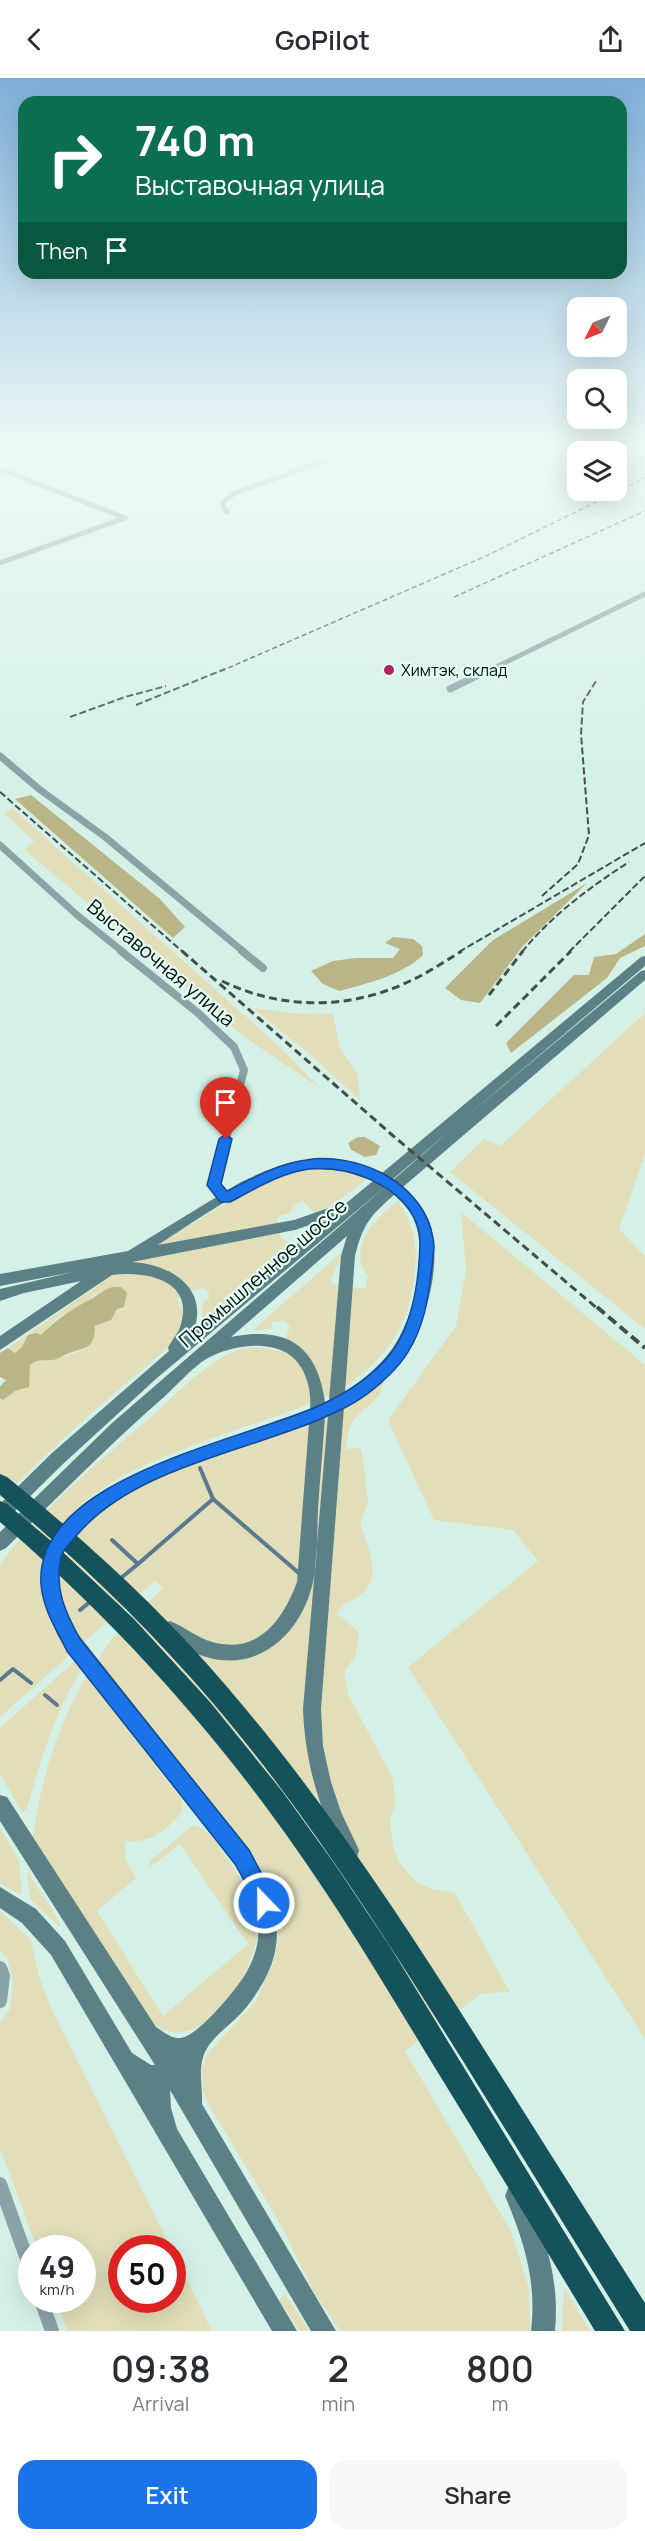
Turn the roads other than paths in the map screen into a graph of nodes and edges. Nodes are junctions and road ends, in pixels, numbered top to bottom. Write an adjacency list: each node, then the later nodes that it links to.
1 (30, 552): 2 (street)
2 (0, 563)
3 (645, 594): 4 (street)
4 (450, 689)
5 (0, 756): 8 (street)
6 (0, 845): 11 (street, Выставочная улица)
7 (645, 960): 10 (main road, Промышленное шоссе)
8 (263, 968)
9 (645, 974): 10 (main road, Промышленное шоссе)
10 (458, 1123): 12 (main road, Промышленное шоссе)
11 (225, 1198): 15 (main road); 30 (main road)
12 (366, 1202): 13 (main road); 16 (main road, Промышленное шоссе); 17 (main road, Промышленное шоссе); 26 (main road)
13 (0, 1280)
14 (0, 1295): 17 (main road)
15 (0, 1344)
16 (191, 1363): 19 (main road, Промышленное шоссе); 23 (main road)
17 (152, 1374): 19 (main road, Промышленное шоссе)
18 (0, 1482): 19 (highway)
19 (11, 1508): 20 (main road, Промышленное шоссе); 21 (main road, Промышленное шоссе); 22 (main road); 23 (highway); 32 (highway)
20 (0, 1515)
21 (0, 1543)
22 (0, 1548)
23 (129, 1595): 26 (highway)
24 (0, 1804): 29 (main road)
25 (0, 1897): 31 (main road)
26 (400, 1938): 39 (highway)
27 (0, 1968): 28 (street)
28 (0, 2001)
29 (147, 2031): 30 (main road); 33 (main road)
30 (200, 2040): 33 (main road); 34 (main road)
31 (123, 2056): 33 (main road); 35 (main road)
32 (447, 2064): 43 (main road); 44 (highway)
33 (170, 2069): 34 (main road); 35 (main road)
34 (194, 2109): 42 (main road)
35 (168, 2133): 41 (main road)
36 (0, 2184): 37 (street)
37 (18, 2235)
38 (46, 2313): 40 (street)
39 (645, 2329)
40 (52, 2331)
41 (285, 2331)
42 (324, 2331)
43 (543, 2331)
44 (611, 2331)

